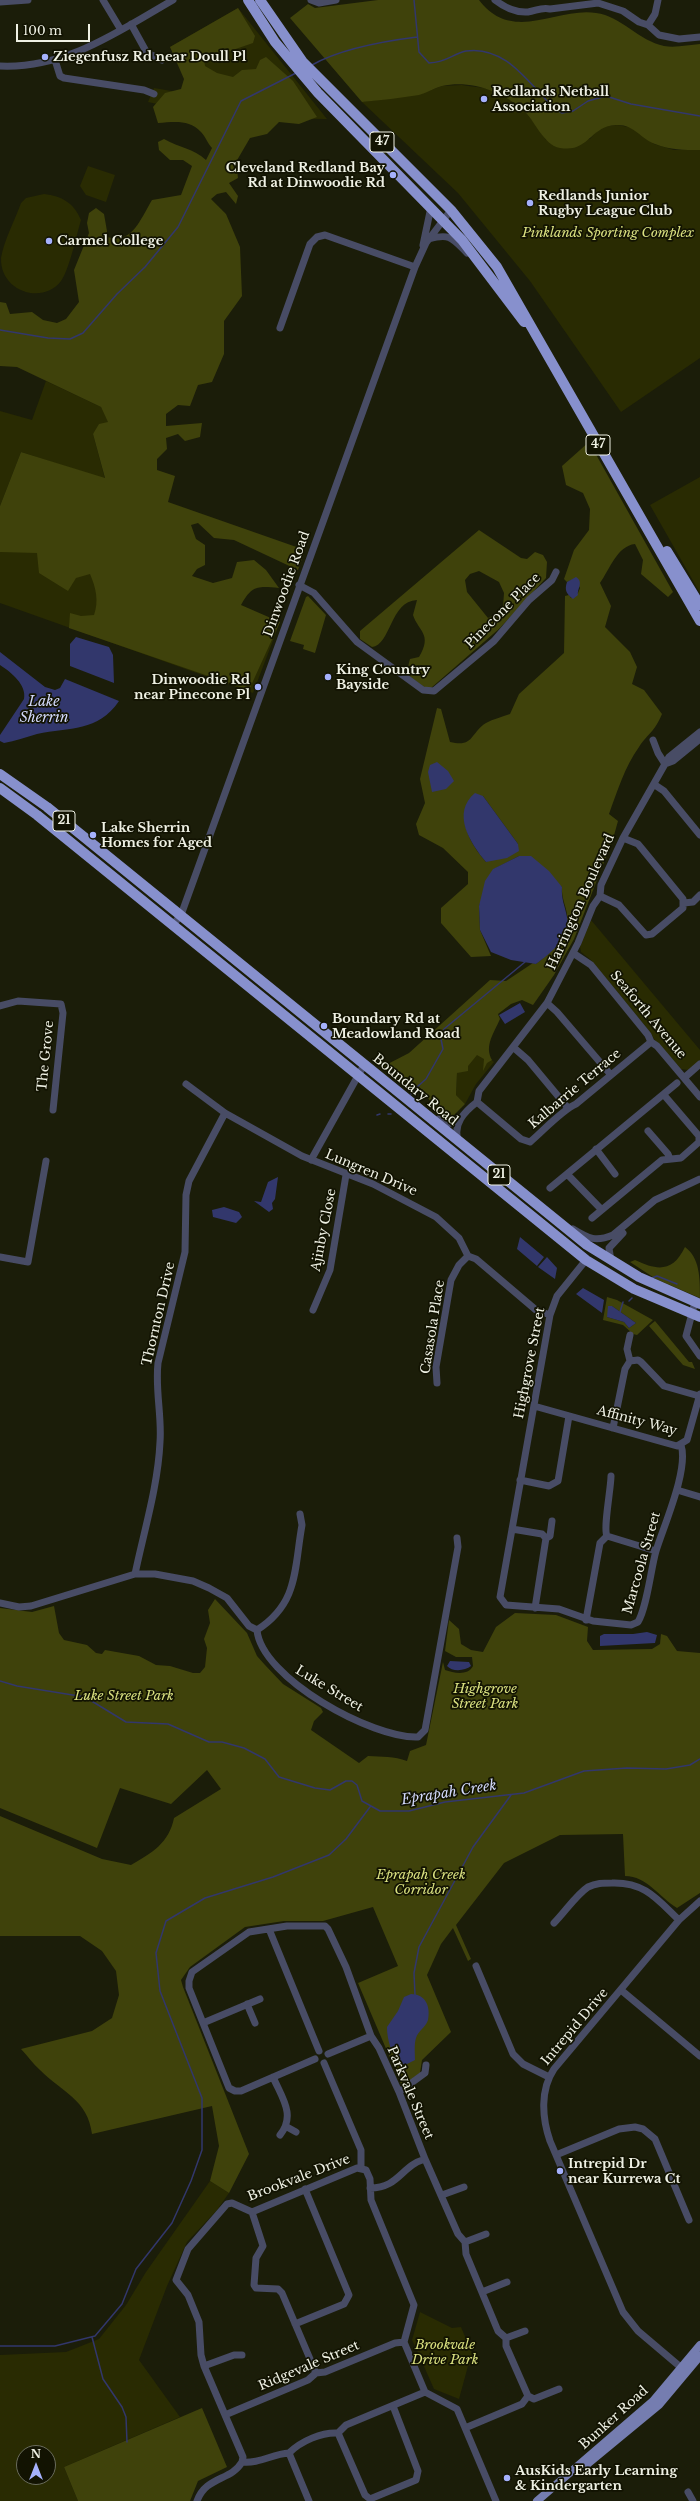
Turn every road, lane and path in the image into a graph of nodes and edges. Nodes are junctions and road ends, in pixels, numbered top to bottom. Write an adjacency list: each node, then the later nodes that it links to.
1 (28, 0): 11 (street)
2 (103, 0): 16 (street)
3 (173, 0): 14 (street)
4 (248, 0): 20 (highway, 47)
5 (260, 0): 20 (highway, 47)
6 (311, 0): 7 (street)
7 (336, 0)
8 (495, 0): 13 (street)
9 (541, 0): 13 (street)
10 (658, 0): 15 (street)
11 (14, 1): 12 (street)
12 (0, 2)
13 (543, 8): 15 (street)
14 (131, 24): 16 (street); 19 (street)
15 (648, 25): 17 (street)
16 (121, 30): 18 (street)
17 (700, 36)
18 (55, 60): 21 (street); 23 (street)
19 (162, 60)
20 (300, 65): 22 (highway, 47)
21 (0, 66)
22 (310, 76): 24 (highway, 47); 25 (highway, 47)
23 (154, 94)
24 (431, 207): 26 (highway, 47); 28 (street, Dinwoodie Road)
25 (451, 210): 26 (street, Dinwoodie Road); 32 (highway, 47)
26 (443, 219): 27 (street, Dinwoodie Road); 30 (highway, 47)
27 (429, 238): 28 (street, Dinwoodie Road); 30 (street)
28 (422, 249): 29 (street, Dinwoodie Road)
29 (414, 267): 31 (street); 34 (street, Dinwoodie Road)
30 (484, 268): 32 (highway, 47)
31 (280, 328)
32 (542, 348): 35 (highway, 47)
33 (556, 572): 34 (street, Pinecone Place)
34 (299, 585): 49 (street, Dinwoodie Road)
35 (699, 612)
36 (700, 732): 38 (street)
37 (653, 740): 40 (street)
38 (695, 741): 39 (street); 40 (street)
39 (700, 750)
40 (665, 764): 42 (street, Harrington Boulevard)
41 (0, 774): 49 (highway, Boundary Road / 21)
42 (655, 785): 44 (street); 45 (street, Harrington Boulevard)
43 (0, 788): 50 (highway, Boundary Road / 21)
44 (700, 835)
45 (623, 838): 46 (street, Harrington Boulevard); 48 (street)
46 (600, 896): 48 (street); 51 (street, Harrington Boulevard)
47 (700, 896): 48 (street)
48 (684, 903)
49 (181, 915): 50 (street, Dinwoodie Road); 57 (highway, Boundary Road / 21)
50 (172, 926): 59 (highway, Boundary Road / 21)
51 (573, 953): 52 (street, Harrington Boulevard); 54 (street, Seaforth Avenue)
52 (547, 1003): 55 (street, Harrington Boulevard); 58 (street)
53 (0, 1006): 68 (street, The Grove)
54 (651, 1042): 58 (street, Kalbarrie Terrace); 61 (street, Seaforth Avenue)
55 (513, 1047): 66 (street, Harrington Boulevard); 67 (street)
56 (700, 1064): 61 (street)
57 (364, 1065): 59 (street); 60 (highway, Boundary Road / 21)
58 (611, 1075): 67 (street, Kalbarrie Terrace)
59 (357, 1076): 76 (street); 89 (highway, Boundary Road / 21)
60 (380, 1078): 70 (street); 73 (highway, Boundary Road / 21)
61 (684, 1078): 65 (street, Seaforth Avenue)
62 (677, 1083): 64 (street)
63 (186, 1084): 69 (street, Lungren Drive)
64 (664, 1095): 72 (street); 74 (street)
65 (700, 1097)
66 (477, 1102): 67 (street, Kalbarrie Terrace); 70 (street, Harrington Boulevard)
67 (568, 1108)
68 (53, 1110)
69 (224, 1113): 76 (street, Lungren Drive); 115 (street, Thornton Drive)
70 (458, 1122): 73 (street)
71 (648, 1131): 75 (street)
72 (700, 1139): 75 (street)
73 (458, 1141): 85 (highway, Boundary Road / 21)
74 (596, 1149): 78 (street); 79 (street)
75 (670, 1158): 84 (street)
76 (311, 1160): 80 (street, Lungren Drive)
77 (46, 1161): 88 (street)
78 (567, 1174): 82 (street); 84 (street)
79 (615, 1174)
80 (346, 1175): 87 (street, Lungren Drive); 92 (street, Ajinby Close)
81 (700, 1179): 83 (street)
82 (550, 1188)
83 (663, 1197): 85 (street); 90 (street)
84 (601, 1209): 86 (street)
85 (552, 1218): 90 (highway, Boundary Road / 21)
86 (592, 1218)
87 (468, 1256): 93 (street); 98 (street, Casasola Place)
88 (0, 1257)
89 (586, 1260): 93 (street, Highgrove Street); 94 (highway, Boundary Road / 21)
90 (611, 1261): 91 (highway, Boundary Road / 21)
91 (697, 1303): 94 (street, Boundary Road)
92 (314, 1310)
93 (550, 1315): 100 (street, Highgrove Street)
94 (696, 1316): 96 (street)
95 (630, 1334): 97 (street)
96 (700, 1355)
97 (630, 1361): 99 (street); 102 (street)
98 (437, 1383)
99 (700, 1395): 103 (street, Affinity Way)
100 (534, 1406): 101 (street, Affinity Way); 105 (street, Highgrove Street)
101 (569, 1416): 102 (street, Affinity Way); 105 (street)
102 (613, 1428): 103 (street, Affinity Way)
103 (681, 1445): 106 (street, Marcoola Street)
104 (611, 1476): 111 (street)
105 (520, 1480): 110 (street, Highgrove Street)
106 (677, 1490): 107 (street); 114 (street, Marcoola Street)
107 (700, 1497)
108 (300, 1514): 120 (street)
109 (552, 1521): 113 (street)
110 (512, 1529): 113 (street); 116 (street, Highgrove Street)
111 (607, 1536): 114 (street); 119 (street)
112 (457, 1538): 120 (street, Luke Street)
113 (546, 1538): 118 (street)
114 (656, 1551): 119 (street, Marcoola Street)
115 (135, 1574): 117 (street); 120 (street)
116 (502, 1602): 118 (street, Marcoola Street)
117 (0, 1603)
118 (535, 1608): 119 (street, Marcoola Street)
119 (586, 1620)
120 (257, 1630)
121 (700, 1902): 122 (street, Intrepid Drive)
122 (679, 1920): 123 (street); 126 (street, Intrepid Drive)
123 (554, 1923)
124 (269, 1929): 129 (street); 131 (street, Parkvale Street); 132 (street)
125 (476, 1966): 141 (street)
126 (621, 1990): 134 (street); 141 (street, Intrepid Drive)
127 (260, 1999): 128 (street)
128 (247, 2004): 129 (street); 130 (street)
129 (203, 2023): 140 (street)
130 (255, 2023)
131 (371, 2036): 133 (street); 142 (street, Parkvale Street)
132 (319, 2050): 133 (street); 135 (street)
133 (328, 2054): 136 (street)
134 (700, 2056)
135 (315, 2059): 136 (street); 140 (street)
136 (324, 2063): 148 (street)
137 (426, 2065): 138 (street)
138 (425, 2074): 139 (street); 142 (street)
139 (433, 2074)
140 (273, 2077): 143 (street)
141 (549, 2077): 146 (street, Intrepid Drive)
142 (399, 2092): 147 (street, Parkvale Street)
143 (286, 2127): 144 (street); 145 (street)
144 (296, 2132)
145 (280, 2135)
146 (556, 2155): 154 (street); 167 (street, Intrepid Drive)
147 (425, 2159): 150 (street); 152 (street, Parkvale Street)
148 (362, 2168): 150 (street, Brookvale Drive); 151 (street, Brookvale Drive)
149 (464, 2187): 152 (street)
150 (370, 2188): 162 (street, Brookvale Drive)
151 (305, 2189): 153 (street, Brookvale Drive); 159 (street)
152 (442, 2195): 156 (street, Parkvale Street)
153 (252, 2212): 159 (street); 166 (street, Brookvale Drive)
154 (689, 2220)
155 (486, 2234): 156 (street)
156 (465, 2242): 158 (street)
157 (507, 2282): 158 (street)
158 (482, 2292): 161 (street)
159 (295, 2324): 168 (street)
160 (525, 2331): 161 (street)
161 (506, 2338): 171 (street)
162 (404, 2342): 168 (street, Ridgevale Street); 170 (street)
163 (700, 2345): 167 (main road, Bunker Road)
164 (242, 2355): 166 (street)
165 (700, 2356): 167 (main road, Bunker Road)
166 (204, 2366): 173 (street, Brookvale Drive)
167 (684, 2370): 183 (main road, Bunker Road); 184 (main road, Bunker Road)
168 (316, 2373): 173 (street, Ridgevale Street)
169 (559, 2389): 171 (street)
170 (425, 2392): 172 (street); 174 (street)
171 (528, 2396): 174 (street)
172 (393, 2406): 175 (street); 179 (street)
173 (225, 2415): 177 (street, Brookvale Drive)
174 (465, 2428): 182 (street)
175 (338, 2433): 176 (street); 179 (street)
176 (289, 2453): 177 (street); 181 (street)
177 (242, 2462): 180 (street)
178 (688, 2492): 185 (street)
179 (370, 2500)
180 (197, 2501)
181 (309, 2501)
182 (496, 2501)
183 (537, 2501)
184 (543, 2501)
185 (693, 2501)

